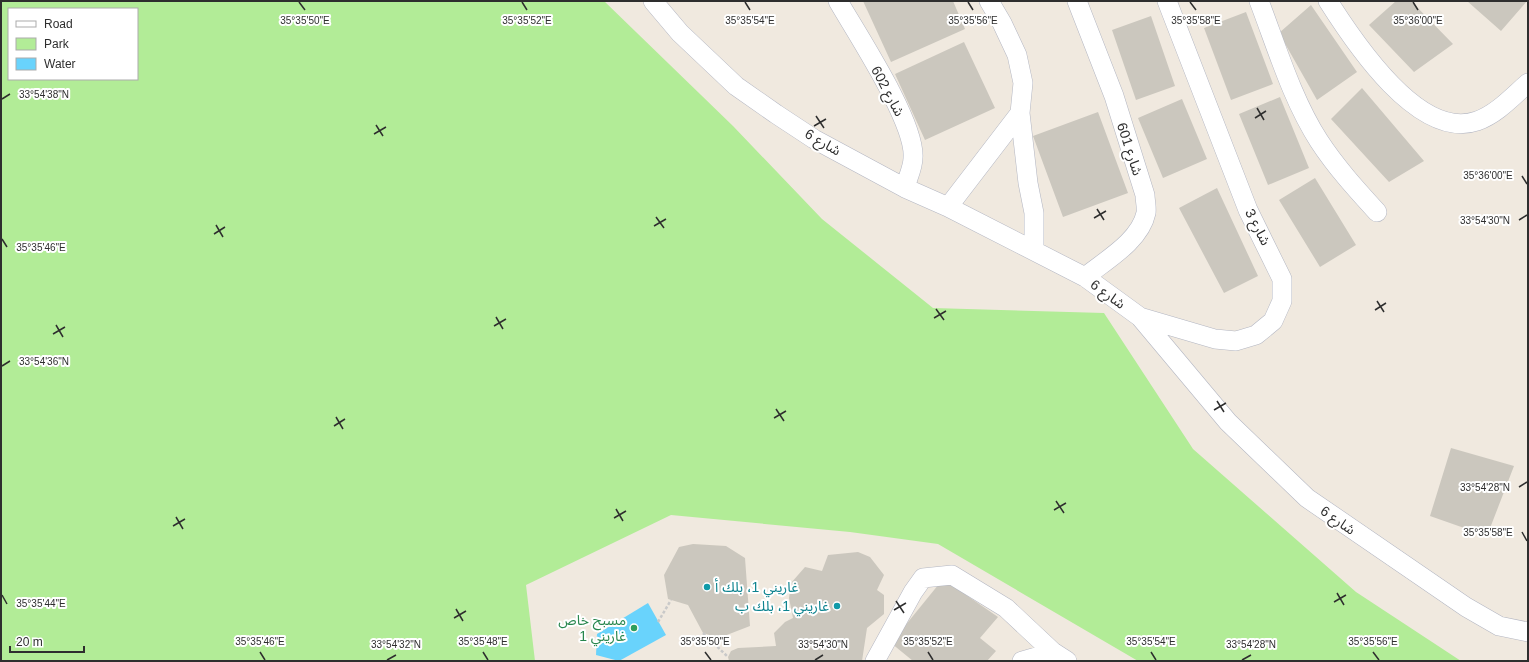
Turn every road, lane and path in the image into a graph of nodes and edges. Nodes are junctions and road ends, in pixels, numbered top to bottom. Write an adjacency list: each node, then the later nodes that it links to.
1 (653, 1): 10 (street, شارع 6)
2 (838, 1): 10 (street, شارع 602)
3 (989, 1): 9 (street)
4 (1077, 1): 14 (street, شارع 601)
5 (1167, 1): 15 (street, شارع 3)
6 (1259, 1): 12 (street)
7 (1328, 1): 8 (street)
8 (1528, 83)
9 (1020, 113): 11 (street); 13 (street)
10 (905, 188): 11 (street, شارع 6)
11 (948, 207): 13 (street, شارع 6)
12 (1377, 212)
13 (1034, 250): 14 (street, شارع 6)
14 (1085, 277): 15 (street, شارع 6)
15 (1140, 317): 18 (street, شارع 6)
16 (671, 600): 17 (path)
17 (658, 622)
18 (1528, 632)
19 (702, 633): 21 (path)
20 (1060, 656): 22 (street); 23 (street)
21 (728, 657)
22 (875, 661)
23 (1022, 661)

